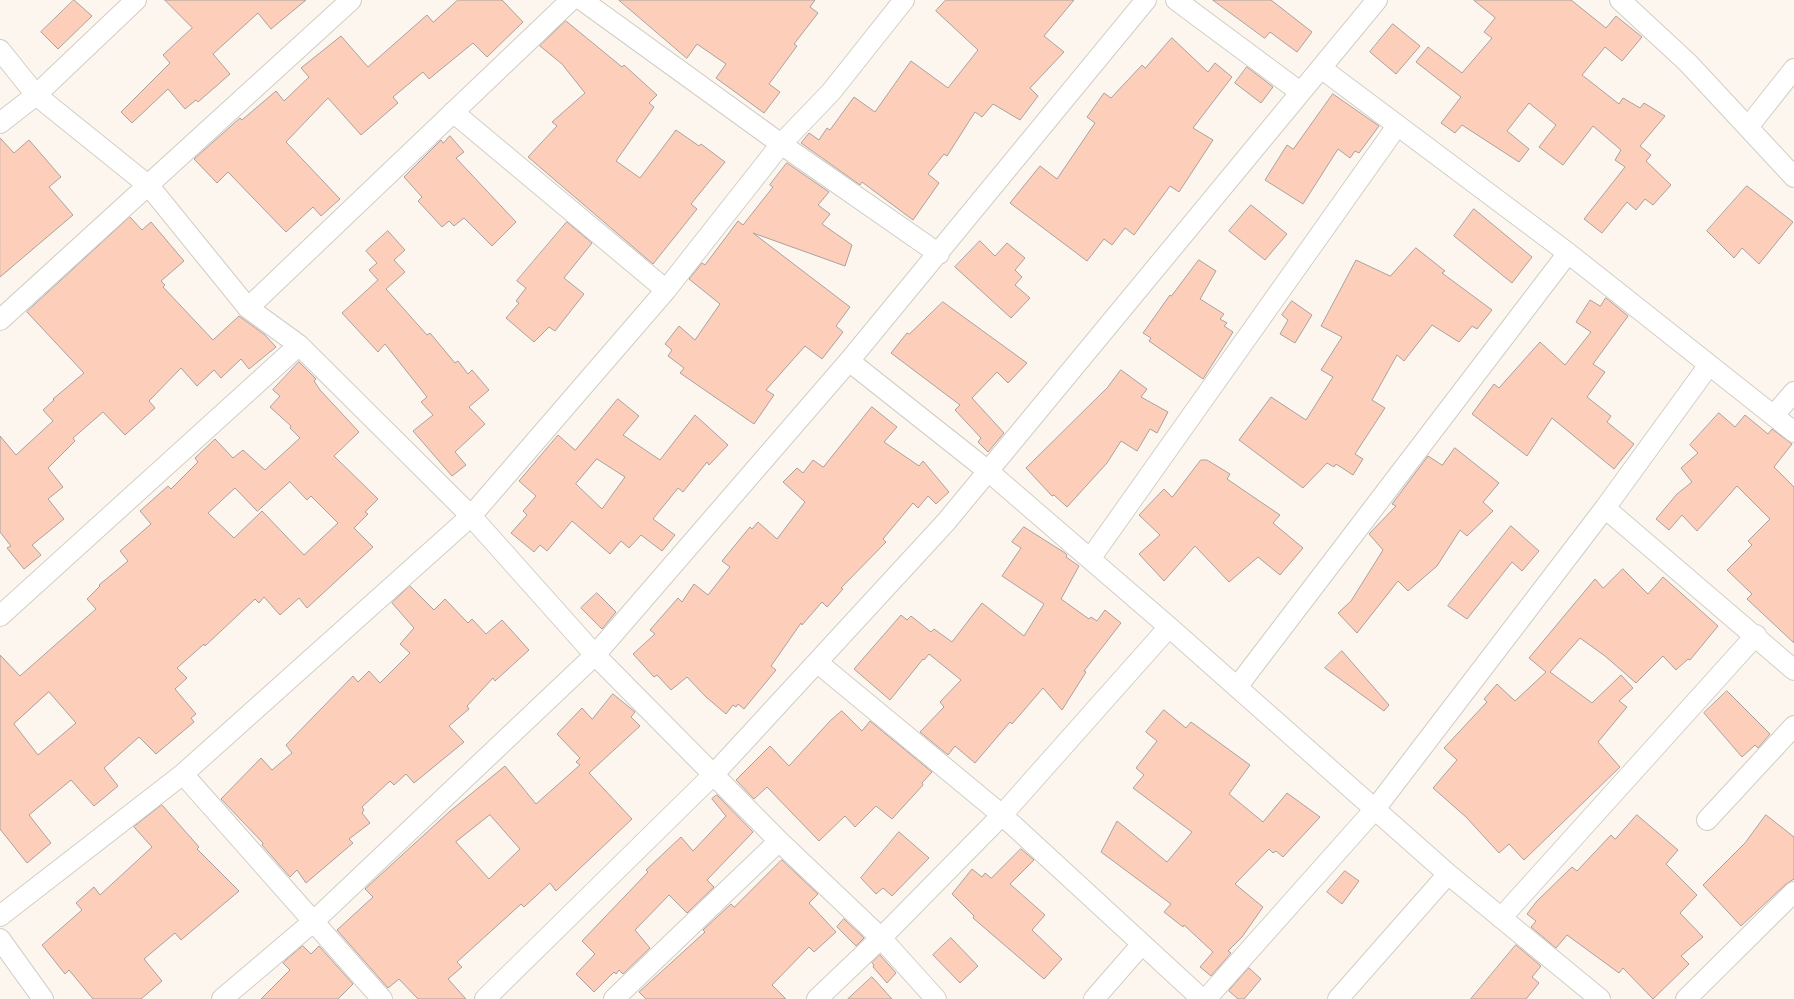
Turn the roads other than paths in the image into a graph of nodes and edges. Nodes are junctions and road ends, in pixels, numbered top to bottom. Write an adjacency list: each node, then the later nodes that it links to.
1 (136, 0): 14 (street)
2 (351, 0): 21 (street)
3 (571, 0): 15 (street)
4 (582, 0): 19 (street)
5 (1146, 0): 23 (street)
6 (1176, 0): 13 (street)
7 (1377, 0): 11 (street)
8 (1627, 2): 18 (street)
9 (893, 4): 19 (street)
10 (0, 50): 14 (street)
11 (1321, 68): 13 (street); 17 (street)
12 (1794, 69): 18 (street)
13 (1300, 92): 33 (street)
14 (36, 95): 16 (street); 21 (street)
15 (453, 112): 24 (street); 25 (street)
16 (0, 123)
17 (1397, 126): 22 (street); 36 (street)
18 (1748, 127): 20 (street)
19 (781, 144): 23 (street); 24 (street)
20 (1794, 176)
21 (149, 186): 25 (street); 26 (street)
22 (1568, 253): 29 (street); 43 (street)
23 (939, 254): 28 (street)
24 (666, 290): 35 (street)
25 (248, 308): 27 (street)
26 (0, 320)
27 (299, 345): 35 (street); 37 (street)
28 (849, 362): 33 (street); 40 (street)
29 (1710, 365): 31 (street); 34 (street)
30 (1794, 392): 31 (street)
31 (1774, 415): 32 (street)
32 (1794, 432)
33 (988, 471): 36 (street); 41 (street)
34 (1605, 508): 39 (street); 47 (street)
35 (471, 516): 40 (street); 45 (street)
36 (1090, 559): 38 (street)
37 (0, 616)
38 (1168, 627): 43 (street); 48 (street)
39 (1756, 635): 42 (street); 54 (street)
40 (595, 654): 46 (street); 55 (street)
41 (818, 663): 46 (street); 48 (street)
42 (1794, 670)
43 (1237, 687): 47 (street)
44 (1794, 726): 49 (street)
45 (183, 774): 53 (street); 55 (street)
46 (712, 775): 50 (street); 63 (street)
47 (1375, 808): 51 (street); 69 (street)
48 (1002, 815): 56 (street); 58 (street)
49 (1707, 820)
50 (779, 841): 56 (street); 64 (street)
51 (1448, 874): 54 (street); 70 (street)
52 (1794, 892): 71 (street)
53 (0, 916)
54 (1501, 918): 59 (street)
55 (314, 921): 61 (street); 62 (street)
56 (881, 938): 65 (street); 66 (street)
57 (0, 939): 60 (street)
58 (1142, 944): 67 (street); 68 (street)
59 (1588, 995)
60 (43, 999)
61 (222, 999)
62 (382, 999)
63 (486, 999)
64 (614, 999)
65 (817, 999)
66 (936, 999)
67 (1094, 999)
68 (1202, 999)
69 (1206, 999)
70 (1338, 999)
71 (1686, 999)

